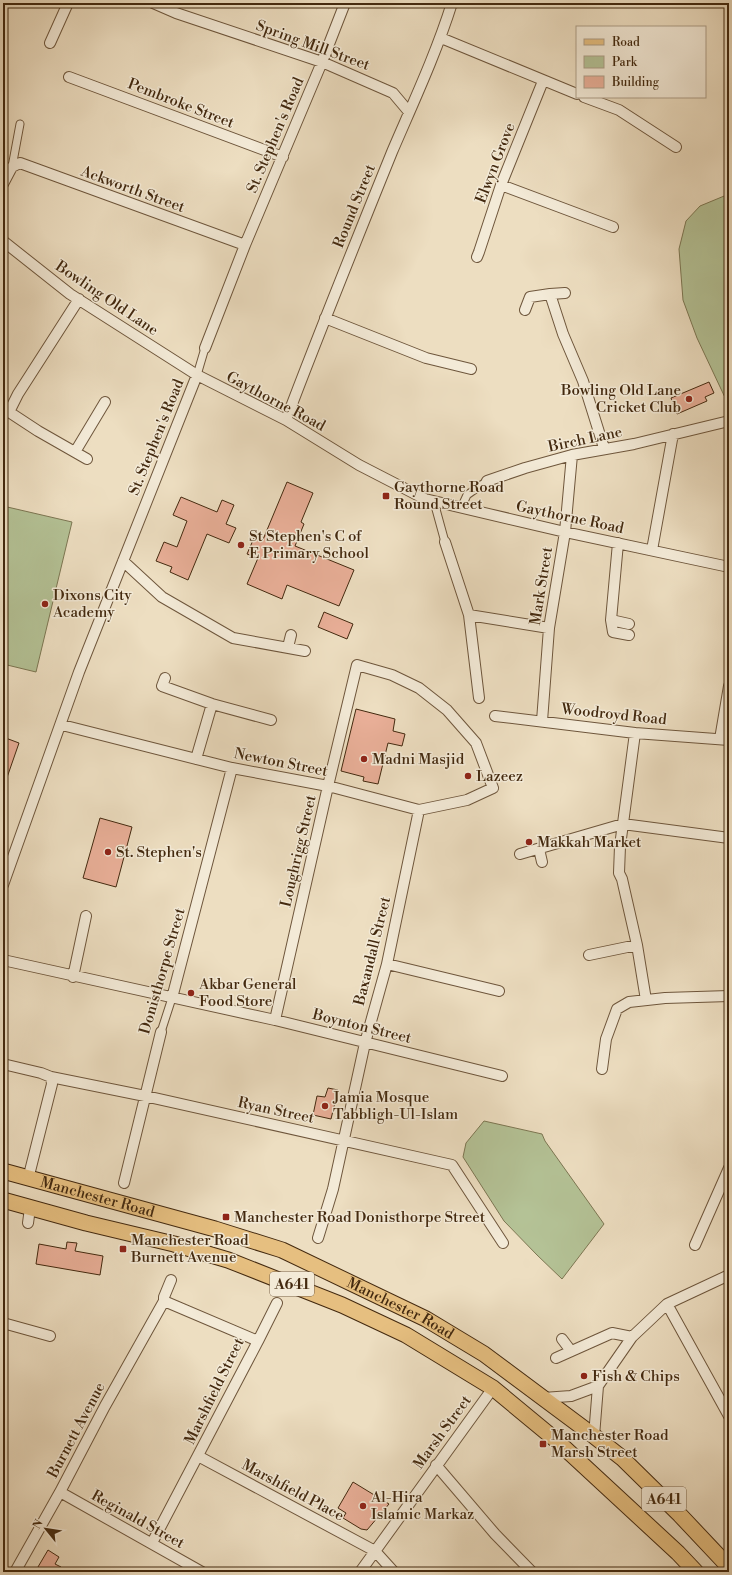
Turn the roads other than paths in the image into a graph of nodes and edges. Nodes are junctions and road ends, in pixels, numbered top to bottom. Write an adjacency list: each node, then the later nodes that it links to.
1 (68, 3): 7 (street)
2 (153, 3): 5 (street, Spring Mill Street)
3 (345, 3): 8 (street, St. Stephen's Road)
4 (452, 3): 6 (street, Round Street)
5 (178, 8): 8 (street, Spring Mill Street)
6 (441, 38): 10 (street); 13 (street, Round Street)
7 (50, 43)
8 (322, 62): 13 (street, Spring Mill Street); 16 (street, St. Stephen's Road)
9 (69, 77): 16 (street, Pembroke Street)
10 (543, 81): 11 (street); 19 (street, Elwyn Grove)
11 (576, 94)
12 (587, 98): 15 (street)
13 (409, 112): 28 (street, Round Street)
14 (20, 124): 17 (street)
15 (676, 147)
16 (282, 157): 22 (street, St. Stephen's Road)
17 (12, 167): 18 (street); 22 (street, Ackworth Street)
18 (3, 184)
19 (501, 185): 20 (street); 23 (street, Elwyn Grove)
20 (613, 227)
21 (3, 241): 26 (street, Bowling Old Lane)
22 (245, 245): 29 (street, St. Stephen's Road)
23 (477, 257)
24 (565, 293): 25 (street)
25 (550, 294): 27 (street); 37 (street)
26 (79, 299): 31 (street, Bowling Old Lane); 33 (street)
27 (525, 310)
28 (325, 318): 30 (street); 34 (street, Round Street)
29 (205, 348): 31 (street, St. Stephen's Road)
30 (471, 369)
31 (196, 375): 34 (street, Gaythorne Road); 48 (street, St. Stephen's Road)
32 (105, 402): 38 (street)
33 (6, 410): 38 (street)
34 (286, 420): 42 (street, Gaythorne Road)
35 (729, 421): 36 (street, Birch Lane)
36 (673, 434): 37 (street, Birch Lane); 47 (street)
37 (604, 448): 39 (street, Birch Lane)
38 (75, 452): 40 (street)
39 (572, 455): 41 (street, Birch Lane); 44 (street, Mark Street)
40 (87, 460)
41 (487, 481): 43 (street, Birch Lane)
42 (434, 502): 43 (street, Gaythorne Road); 45 (street)
43 (462, 508): 44 (street, Gaythorne Road)
44 (565, 532): 46 (street, Gaythorne Road); 53 (street, Mark Street)
45 (446, 542): 50 (street)
46 (618, 543): 47 (street, Gaythorne Road); 51 (street)
47 (652, 550): 49 (street, Gaythorne Road)
48 (123, 561): 56 (street); 65 (street, St. Stephen's Road)
49 (729, 567)
50 (469, 615): 53 (street); 60 (street)
51 (612, 620): 52 (street); 55 (street)
52 (630, 624)
53 (549, 628): 64 (street, Mark Street)
54 (291, 635): 56 (street)
55 (629, 635)
56 (288, 647): 57 (street)
57 (305, 651)
58 (165, 678): 61 (street)
59 (729, 686): 67 (street)
60 (479, 698)
61 (212, 704): 63 (street); 68 (street)
62 (495, 716): 64 (street, Woodroyd Road)
63 (271, 720)
64 (542, 721): 66 (street, Woodroyd Road)
65 (62, 725): 68 (street, Newton Street); 78 (street, St. Stephen's Road)
66 (635, 733): 67 (street, Woodroyd Road); 73 (street)
67 (724, 740)
68 (196, 759): 69 (street, Newton Street)
69 (232, 768): 70 (street, Newton Street); 87 (street, Donisthorpe Street)
70 (328, 786): 71 (street, Loughrigg Street); 72 (street, Newton Street); 89 (street, Loughrigg Street)
71 (493, 788): 72 (street, Newton Street)
72 (419, 810): 83 (street, Baxandall Street)
73 (623, 824): 74 (street); 75 (street); 80 (street)
74 (729, 838)
75 (539, 849): 76 (street); 77 (street)
76 (520, 854)
77 (542, 862)
78 (3, 885)
79 (86, 916): 84 (street)
80 (637, 945): 81 (street); 88 (street)
81 (589, 955)
82 (3, 960): 84 (street, Boynton Street)
83 (387, 964): 85 (street); 91 (street, Baxandall Street)
84 (73, 977): 87 (street, Boynton Street)
85 (499, 991)
86 (729, 996): 88 (street)
87 (172, 998): 89 (street, Boynton Street); 90 (street, Donisthorpe Street)
88 (646, 1000): 93 (street)
89 (275, 1020): 91 (street, Boynton Street)
90 (161, 1032): 96 (street, Donisthorpe Street)
91 (365, 1043): 94 (street, Boynton Street); 97 (street, Baxandall Street)
92 (3, 1064): 95 (street, Ryan Street)
93 (602, 1069)
94 (502, 1076)
95 (50, 1077): 96 (street, Ryan Street); 100 (street)
96 (145, 1096): 97 (street, Ryan Street); 101 (street, Donisthorpe Street)
97 (343, 1140): 105 (street, Baxandall Street); 106 (street, Ryan Street)
98 (729, 1168): 107 (street)
99 (3, 1171): 100 (main road, Manchester Road / A641)
100 (28, 1179): 122 (main road, Manchester Road / A641)
101 (124, 1183)
102 (5, 1200): 103 (main road, Manchester Road / A641)
103 (30, 1208): 104 (street); 121 (main road, Manchester Road / A641)
104 (28, 1223)
105 (318, 1238)
106 (503, 1243)
107 (695, 1245)
108 (729, 1275): 112 (street)
109 (172, 1280): 110 (street, Burnett Avenue)
110 (164, 1301): 117 (street, Marshfield Street); 127 (street, Burnett Avenue)
111 (277, 1303): 117 (street)
112 (667, 1304): 115 (street); 123 (street)
113 (3, 1323): 114 (street)
114 (50, 1336)
115 (632, 1337): 118 (street); 120 (street)
116 (562, 1339): 118 (street)
117 (258, 1341): 125 (street, Marshfield Street)
118 (571, 1351): 119 (street)
119 (556, 1358)
120 (598, 1386): 122 (street); 124 (street)
121 (493, 1388): 126 (street, Marsh Street); 136 (main road, Manchester Road / A641)
122 (543, 1398): 124 (main road, Manchester Road / A641)
123 (729, 1416)
124 (594, 1436): 130 (main road, Manchester Road / A641)
125 (198, 1456): 128 (street, Marshfield Street); 129 (street, Marshfield Place)
126 (436, 1465): 129 (street, Marsh Street); 135 (street)
127 (60, 1492): 128 (street, Reginald Street); 131 (street, Burnett Avenue)
128 (152, 1543): 132 (street, Reginald Street)
129 (375, 1551): 133 (street, Marsh Street); 134 (street, Marshfield Place)
130 (729, 1567)
131 (15, 1572)
132 (202, 1572)
133 (360, 1572)
134 (394, 1572)
135 (532, 1572)
136 (696, 1572)

